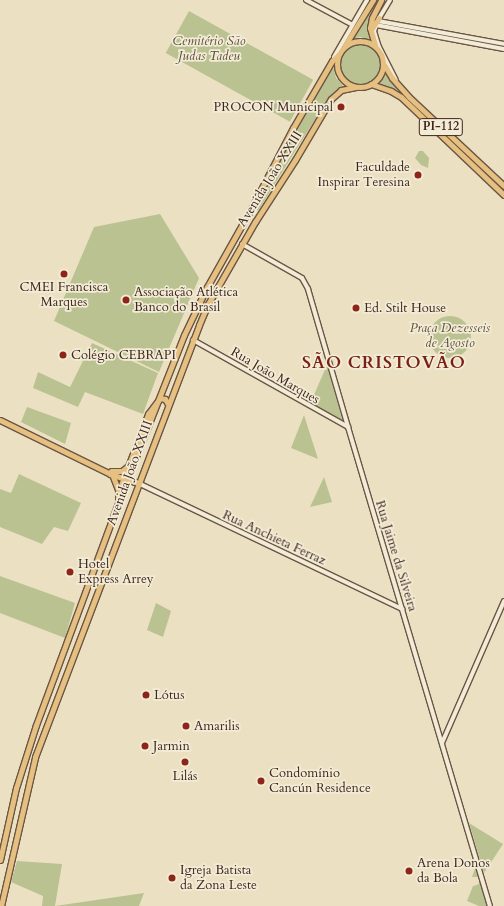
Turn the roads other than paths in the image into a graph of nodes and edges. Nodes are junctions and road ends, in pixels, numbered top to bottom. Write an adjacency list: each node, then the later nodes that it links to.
1 (306, 0): 8 (street)
2 (367, 0): 8 (street, Avenida João XXIII)
3 (373, 0): 6 (main road, Avenida João XXIII)
4 (381, 0): 10 (main road)
5 (390, 0): 7 (street)
6 (367, 10): 9 (main road); 14 (main road, Avenida João XXIII)
7 (377, 21): 10 (main road); 11 (street); 13 (street); 20 (street)
8 (351, 24): 9 (street, Avenida João XXIII)
9 (346, 36): 15 (street, Avenida João XXIII)
10 (371, 37): 12 (main road)
11 (504, 44)
12 (376, 47): 14 (main road); 16 (main road)
13 (504, 49)
14 (340, 51): 15 (main road, Avenida João XXIII); 18 (main road)
15 (332, 61): 24 (main road, Avenida João XXIII)
16 (383, 63): 17 (main road); 20 (main road, PI-112)
17 (371, 84): 18 (main road); 19 (main road, PI-112)
18 (356, 87): 21 (main road, Avenida João XXIII)
19 (382, 88): 21 (main road); 23 (main road, PI-112)
20 (402, 89): 22 (main road, PI-112)
21 (321, 117): 25 (main road, Avenida João XXIII)
22 (504, 186)
23 (504, 195)
24 (252, 208): 25 (main road); 26 (main road, Avenida João XXIII)
25 (260, 213): 27 (main road, Avenida João XXIII)
26 (247, 216): 27 (main road); 30 (main road, Avenida João XXIII)
27 (255, 222): 28 (main road, Avenida João XXIII)
28 (242, 244): 29 (main road, Avenida João XXIII); 36 (street, Rua Jaime da Silveira)
29 (193, 340): 31 (main road, Avenida João XXIII); 36 (street, Rua João Marques)
30 (164, 388): 31 (main road); 32 (main road, Avenida João XXIII)
31 (172, 393): 33 (main road, Avenida João XXIII)
32 (160, 398): 33 (main road); 37 (main road); 39 (main road, Avenida João XXIII)
33 (168, 404): 40 (main road, Avenida João XXIII)
34 (0, 416): 38 (main road)
35 (0, 420): 38 (main road)
36 (348, 427): 48 (street, Rua Jaime da Silveira)
37 (128, 466): 38 (main road); 39 (main road)
38 (113, 473): 39 (main road); 41 (main road)
39 (126, 478): 40 (main road); 41 (main road); 42 (main road, Avenida João XXIII)
40 (138, 483): 44 (main road, Avenida João XXIII); 48 (street, Rua Anchieta Ferraz)
41 (118, 493): 42 (main road)
42 (118, 506): 43 (main road, Avenida João XXIII)
43 (99, 558): 44 (main road); 45 (main road, Avenida João XXIII)
44 (109, 561): 46 (main road, Avenida João XXIII)
45 (95, 568): 46 (main road); 49 (main road, Avenida João XXIII)
46 (104, 572): 50 (main road, Avenida João XXIII)
47 (504, 601): 52 (street)
48 (402, 609): 52 (street, Rua Jaime da Silveira)
49 (42, 706): 50 (main road); 51 (main road, Avenida João XXIII)
50 (46, 726): 53 (main road, Avenida João XXIII)
51 (30, 740): 53 (main road); 54 (main road, Avenida João XXIII)
52 (442, 744): 57 (street, Rua Jaime da Silveira)
53 (35, 757): 55 (main road, Avenida João XXIII)
54 (0, 860)
55 (1, 898): 56 (main road, Avenida João XXIII)
56 (0, 906)
57 (490, 906)

